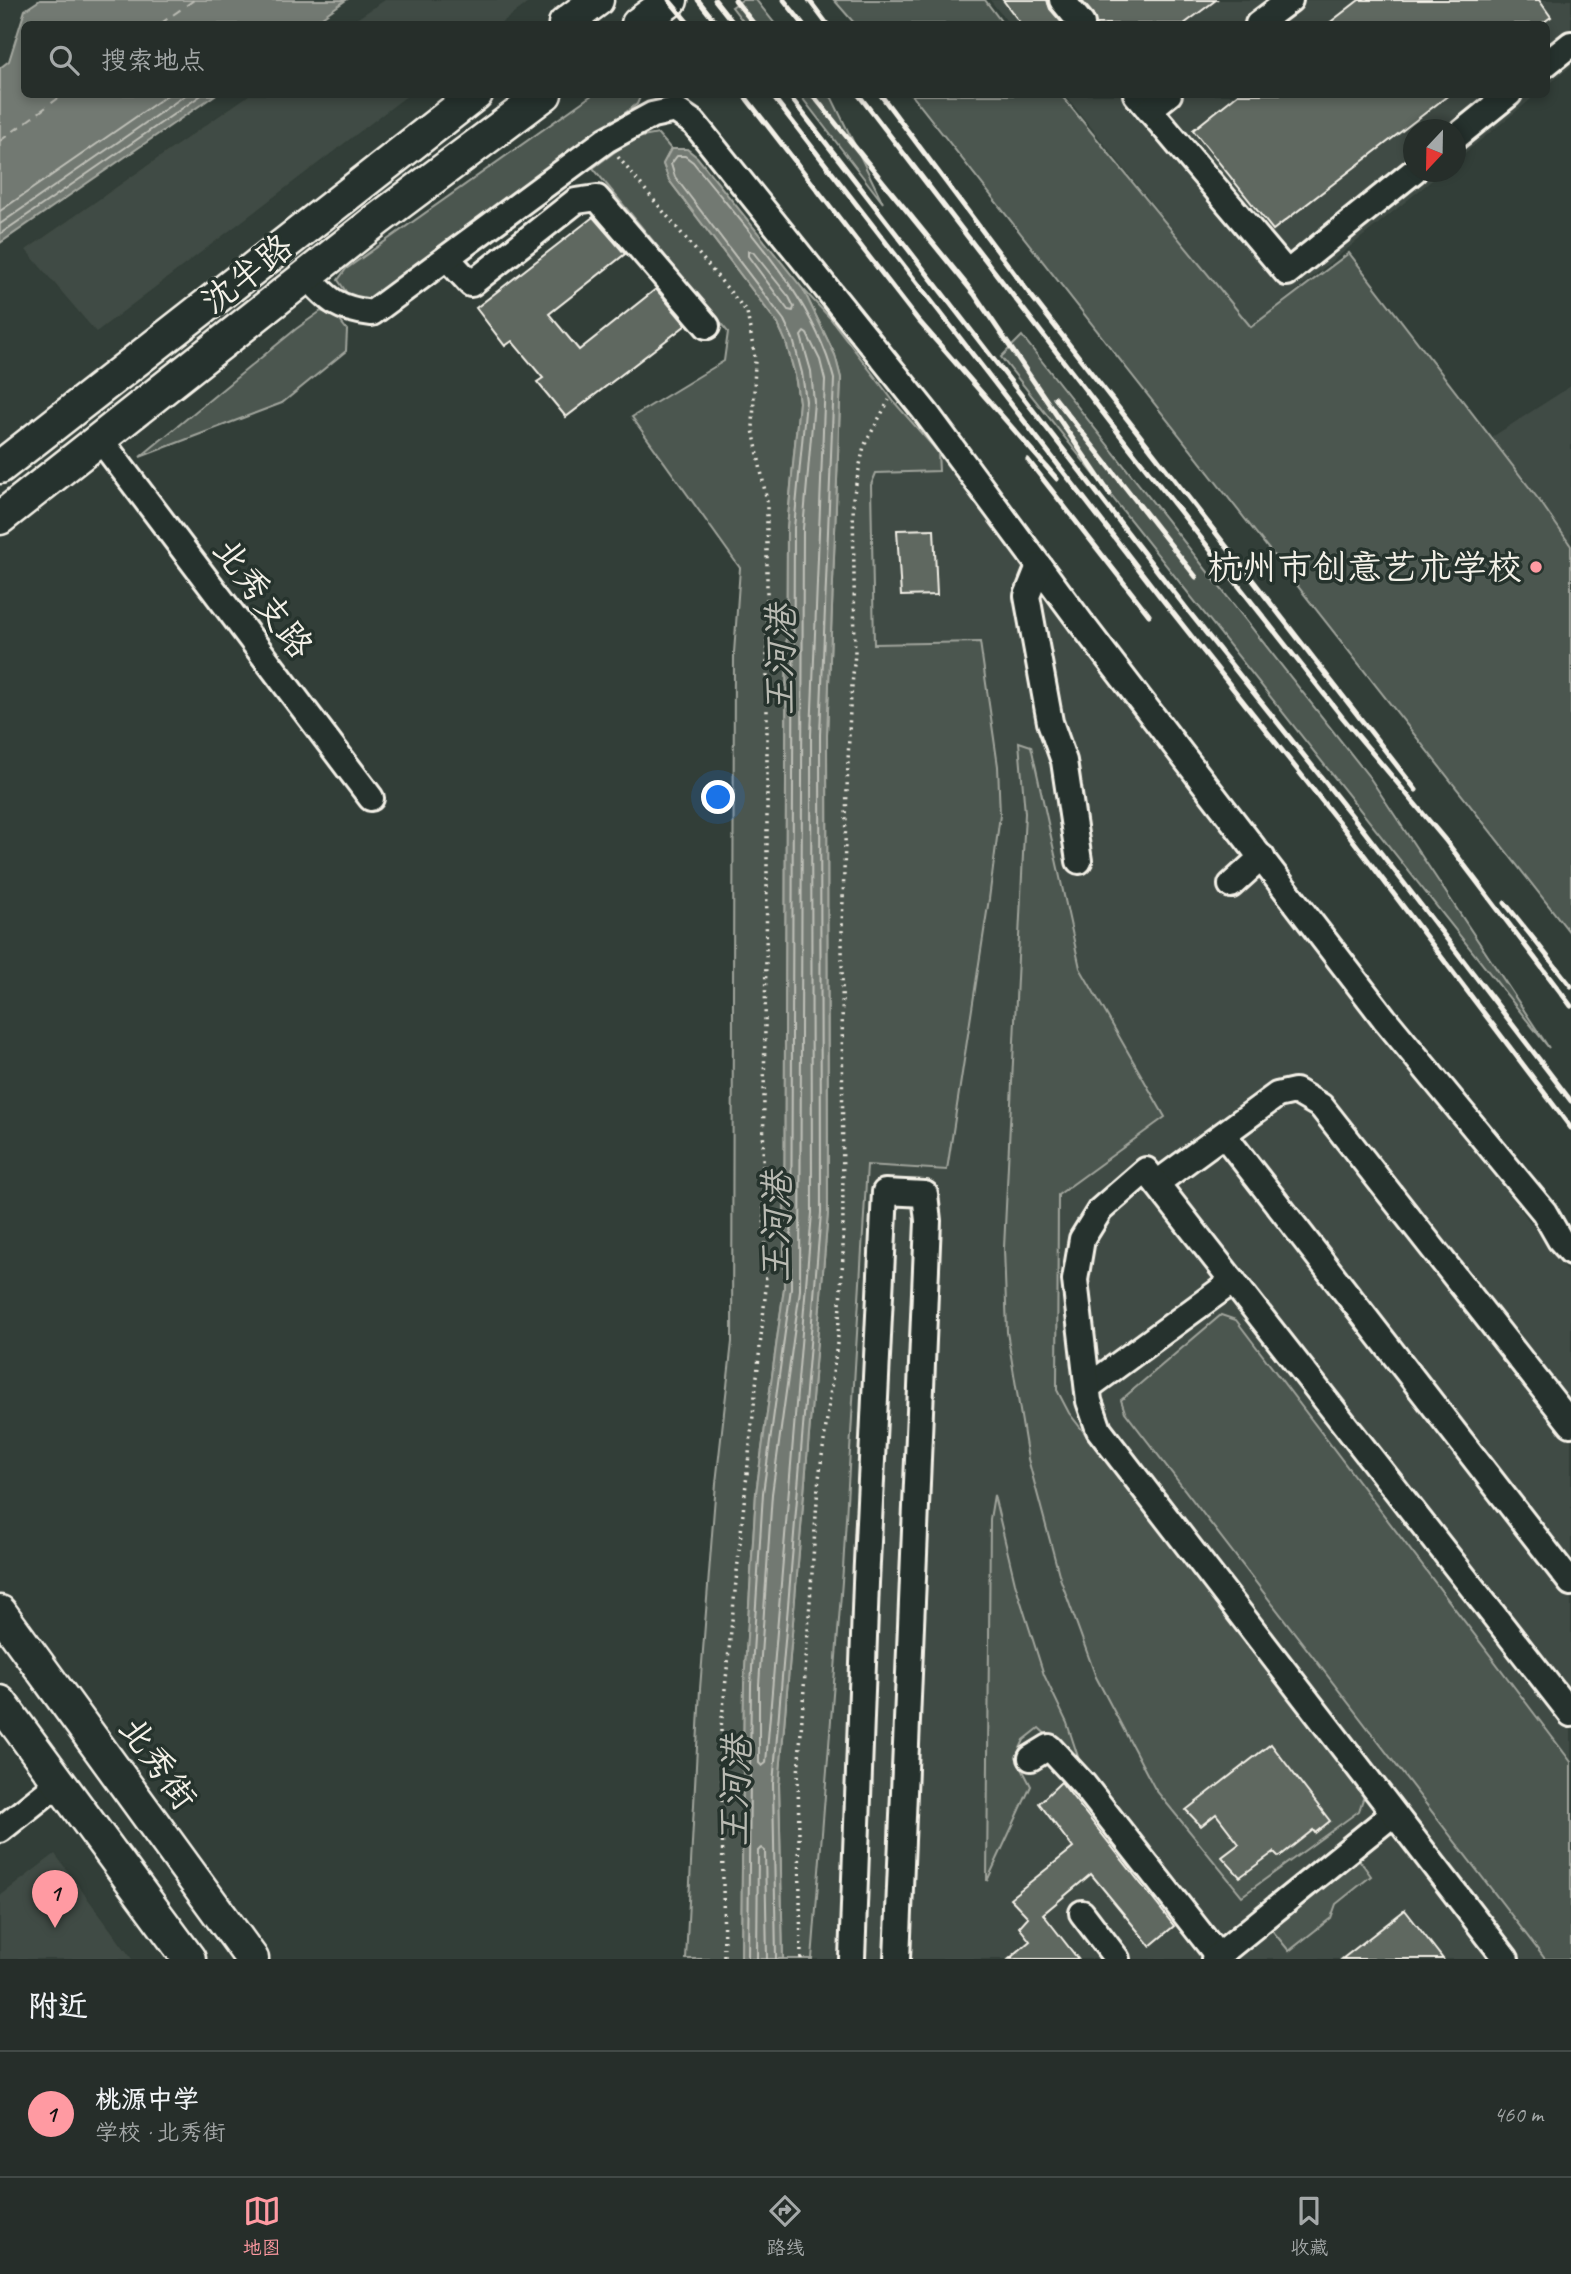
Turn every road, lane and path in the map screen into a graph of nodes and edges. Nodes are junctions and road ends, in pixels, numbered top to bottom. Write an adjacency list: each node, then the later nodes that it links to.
1 (597, 0): 5 (main road)
2 (671, 0): 6 (main road)
3 (1062, 0): 7 (street)
4 (1290, 0): 8 (street)
5 (569, 21)
6 (642, 21)
7 (1080, 21)
8 (1262, 21)
9 (1571, 44): 10 (street)
10 (1550, 61)
11 (471, 98): 23 (main road, 沈半路)
12 (540, 98): 19 (main road, 沈半路)
13 (1504, 98): 15 (street)
14 (1142, 102): 17 (street)
15 (1466, 128)
16 (606, 140): 18 (street); 21 (street); 48 (path)
17 (1403, 179)
18 (447, 258): 19 (street); 20 (street)
19 (307, 276): 22 (main road, 沈半路)
20 (707, 326)
21 (900, 380): 25 (street); 49 (path)
22 (100, 439): 24 (main road, 沈半路); 26 (street, 北秀支路)
23 (0, 467)
24 (0, 518)
25 (1039, 566): 27 (street); 28 (street)
26 (371, 798)
27 (1262, 857): 29 (street); 32 (street)
28 (1079, 861)
29 (1231, 885)
30 (1224, 1135): 31 (street); 35 (street); 36 (street)
31 (1157, 1183): 33 (street); 34 (street)
32 (1567, 1243)
33 (1233, 1281): 34 (street); 39 (street)
34 (1087, 1387): 42 (street)
35 (1571, 1424)
36 (1571, 1583)
37 (0, 1612): 47 (main road, 北秀街)
38 (0, 1702): 41 (main road)
39 (1571, 1714)
40 (1031, 1758): 45 (street)
41 (59, 1783): 43 (street); 46 (main road)
42 (1393, 1814): 45 (street); 53 (street)
43 (0, 1830)
44 (1082, 1913): 52 (street)
45 (1216, 1957)
46 (189, 1959)
47 (252, 1959)
48 (724, 1959)
49 (801, 1959)
50 (852, 1959): 51 (street)
51 (897, 1959)
52 (1117, 1959)
53 (1506, 1959)

